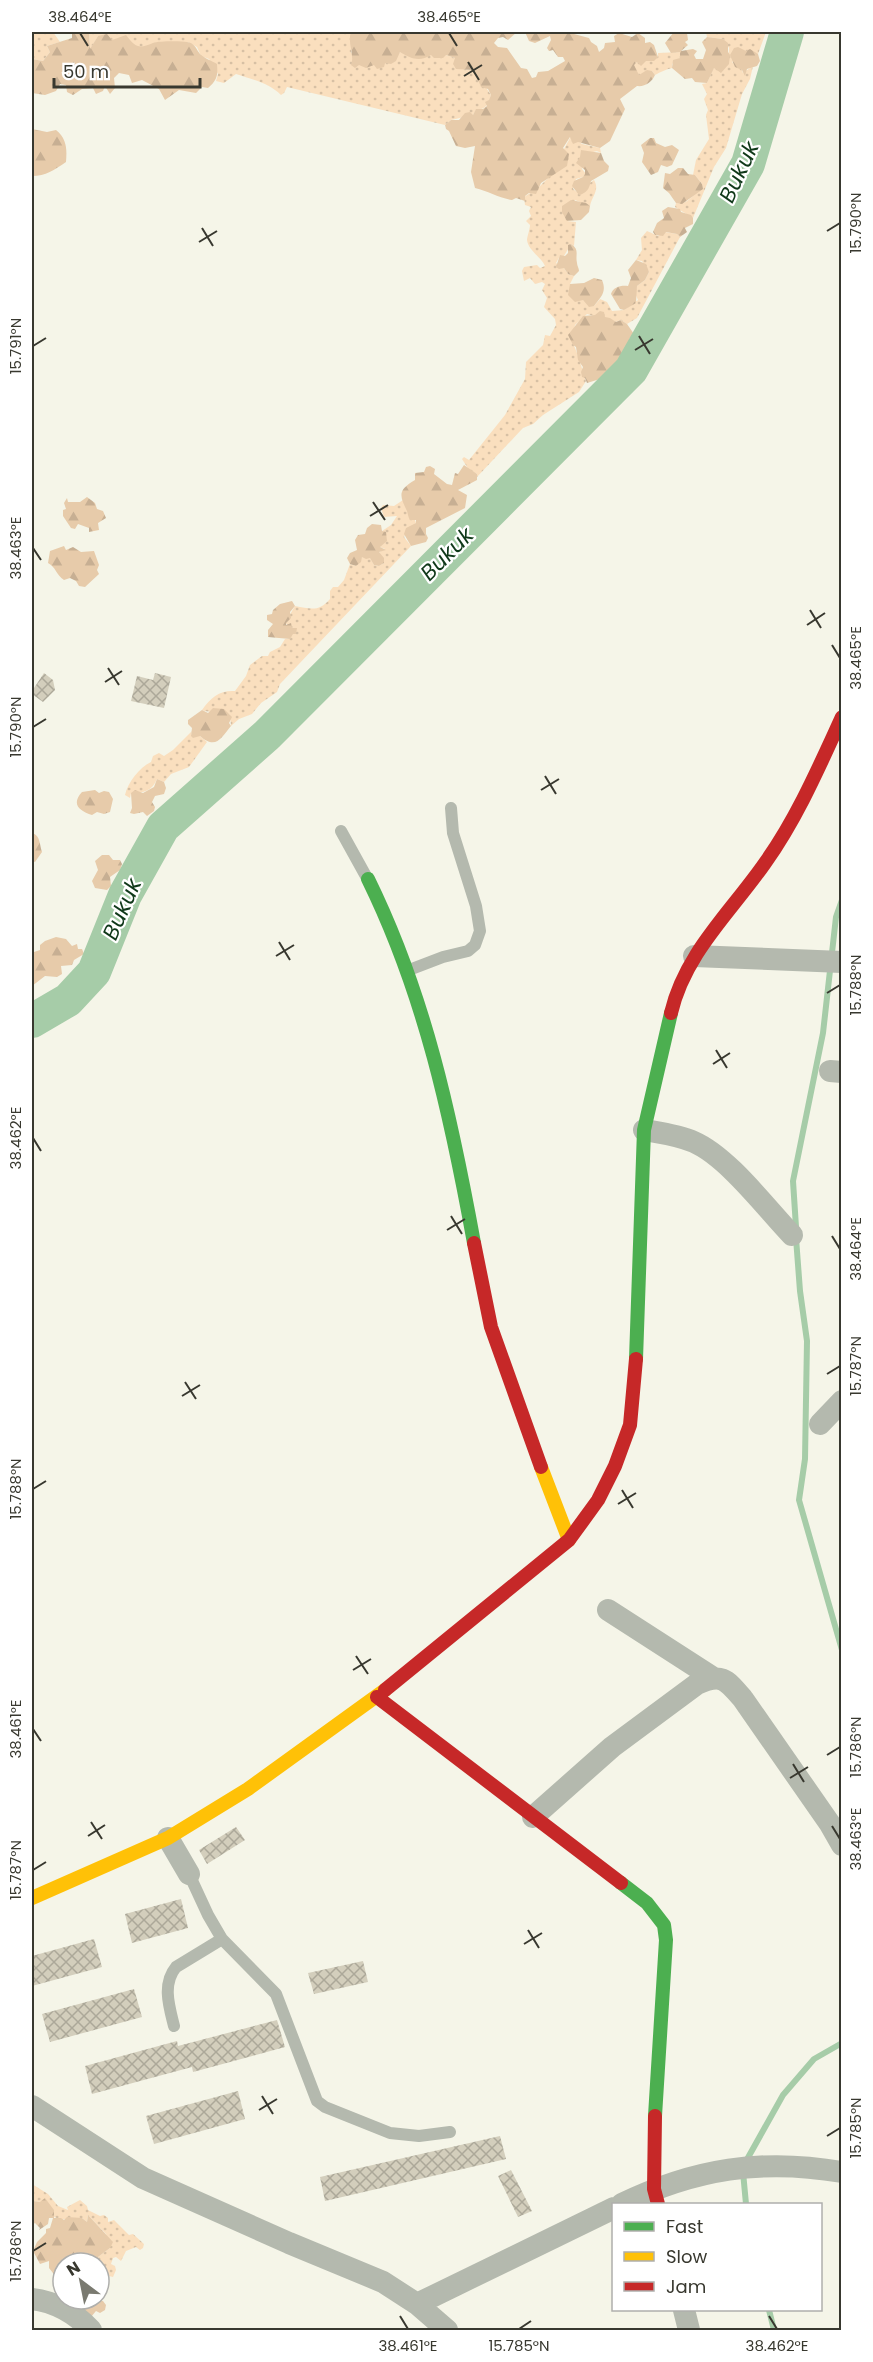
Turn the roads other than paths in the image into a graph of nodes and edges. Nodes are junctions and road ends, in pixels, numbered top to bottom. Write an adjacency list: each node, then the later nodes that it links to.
1 (842, 717): 5 (street)
2 (451, 807): 7 (lane)
3 (341, 831): 4 (lane)
4 (368, 879): 7 (street)
5 (694, 956): 6 (street); 8 (street)
6 (842, 962)
7 (408, 970): 12 (street)
8 (644, 1130): 9 (street); 12 (street)
9 (792, 1235)
10 (842, 1401): 11 (street)
11 (820, 1424)
12 (569, 1540): 15 (street)
13 (608, 1610): 14 (street)
14 (712, 1677): 16 (street); 18 (street)
15 (377, 1697): 16 (street); 17 (street)
16 (533, 1817): 26 (street)
17 (168, 1838): 19 (street); 20 (street)
18 (842, 1845)
19 (189, 1874): 21 (lane)
20 (32, 1898)
21 (222, 1939): 22 (lane); 24 (lane)
22 (174, 2026)
23 (32, 2106): 30 (street)
24 (450, 2132)
25 (842, 2172): 26 (street)
26 (656, 2197): 27 (street)
27 (630, 2203)
28 (612, 2209): 30 (street)
29 (32, 2299): 32 (street)
30 (417, 2304): 33 (street)
31 (684, 2311): 34 (street)
32 (91, 2331)
33 (447, 2331)
34 (689, 2331)

